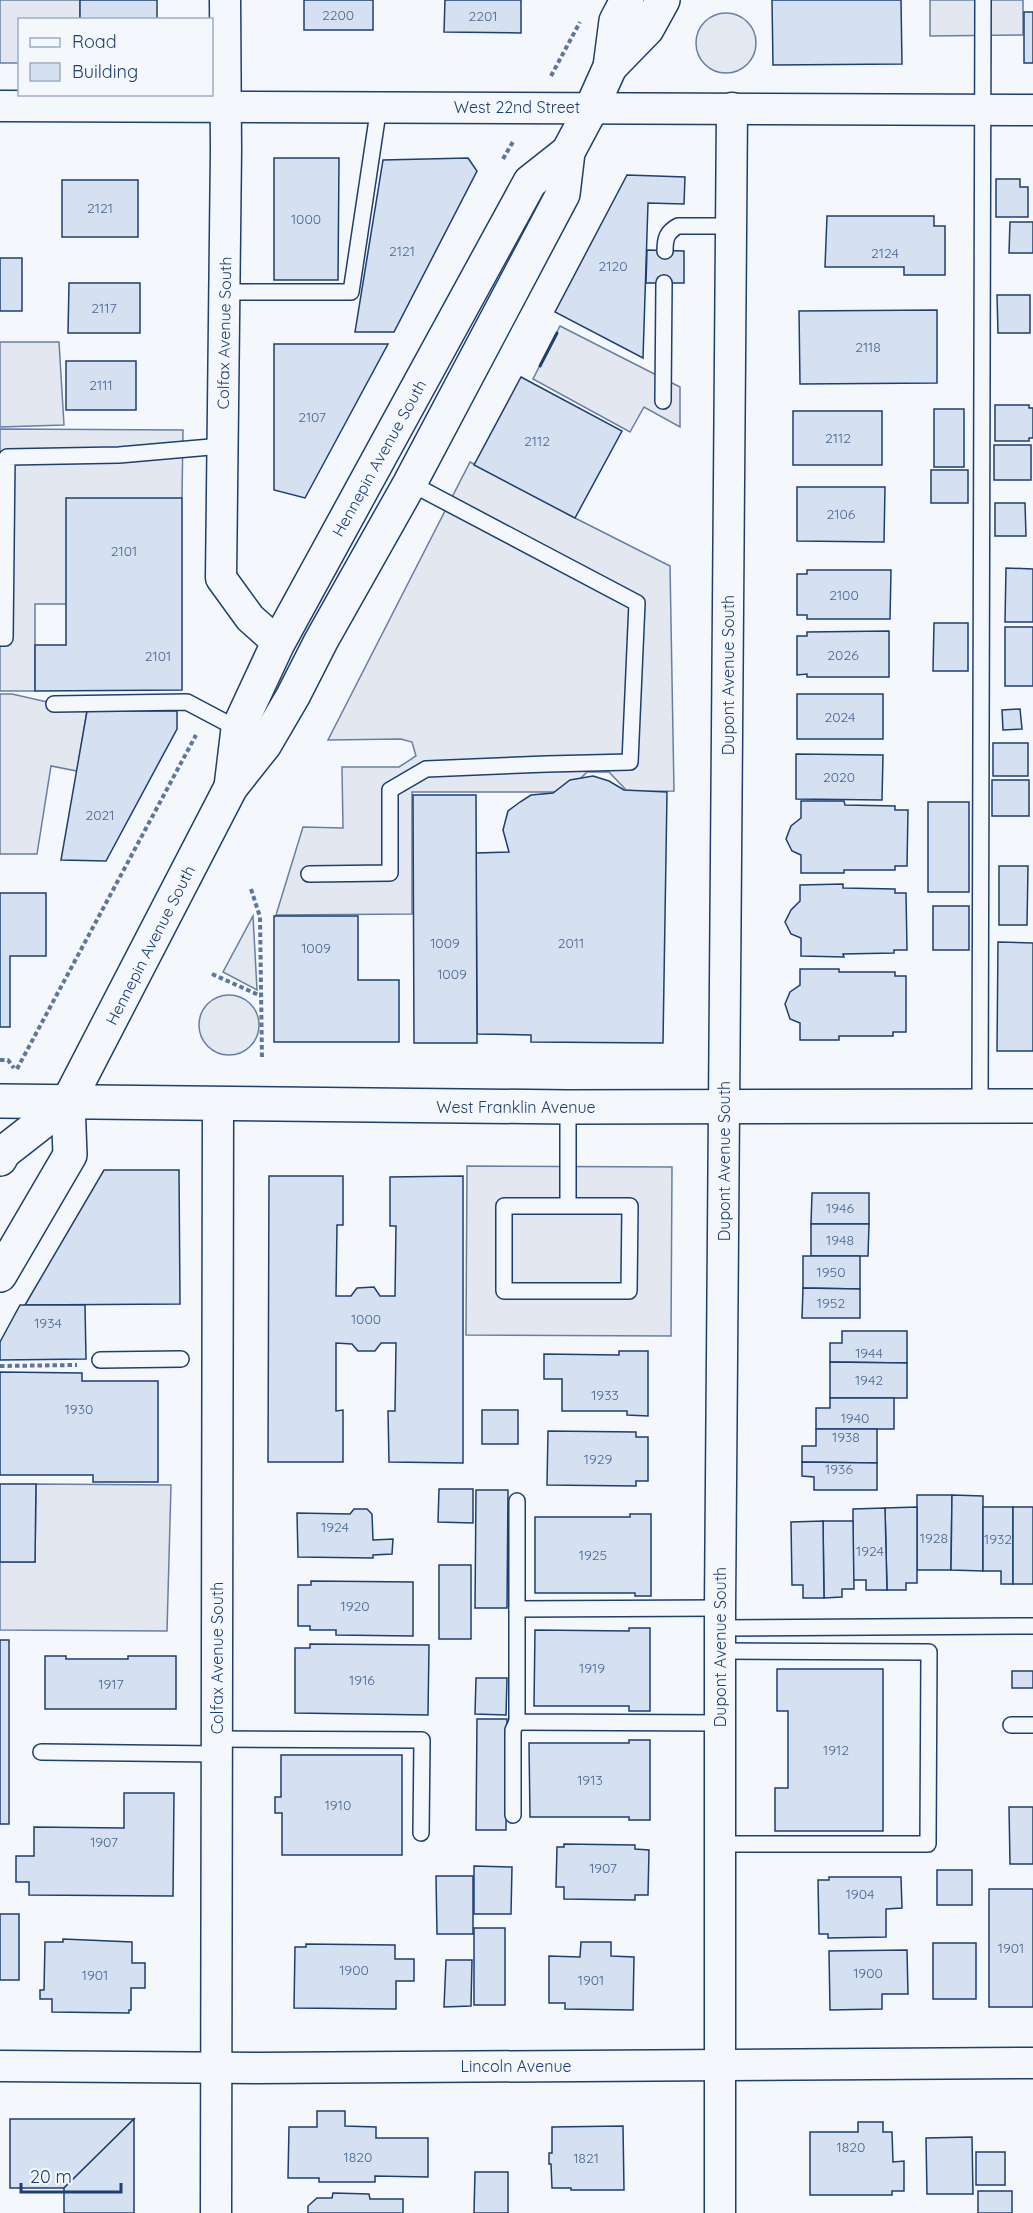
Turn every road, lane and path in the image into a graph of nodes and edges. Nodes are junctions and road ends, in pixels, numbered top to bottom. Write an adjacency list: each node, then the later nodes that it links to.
1 (225, 0): 7 (street, Colfax Avenue South)
2 (627, 0): 5 (main road, Hennepin Avenue South)
3 (663, 0): 5 (main road, Hennepin Avenue South)
4 (983, 0): 11 (lane)
5 (610, 67): 9 (main road, Hennepin Avenue South)
6 (0, 106): 7 (street, West 22nd Street)
7 (224, 106): 8 (street, West 22nd Street); 17 (street, Colfax Avenue South)
8 (379, 106): 9 (street, West 22nd Street); 17 (lane)
9 (592, 107): 10 (street, West 22nd Street); 13 (main road, Hennepin Avenue South)
10 (732, 108): 11 (street, West 22nd Street); 14 (street, Dupont Avenue South)
11 (982, 110): 12 (street, West 22nd Street); 35 (lane)
12 (1033, 110)
13 (568, 152): 20 (main road, Hennepin Avenue South); 22 (main road, Hennepin Avenue South)
14 (731, 226): 15 (lane); 34 (street, Dupont Avenue South)
15 (664, 251)
16 (664, 283): 18 (lane)
17 (224, 292): 19 (street, Colfax Avenue South)
18 (663, 401)
19 (222, 446): 21 (lane); 22 (street, Colfax Avenue South)
20 (410, 483): 25 (main road, Hennepin Avenue South); 26 (lane)
21 (0, 639)
22 (278, 644): 24 (main road, Hennepin Avenue South)
23 (54, 704): 24 (lane)
24 (238, 729): 25 (main road, Hennepin Avenue South)
25 (231, 787): 32 (main road, Hennepin Avenue South)
26 (309, 874)
27 (251, 889): 29 (path)
28 (212, 974): 29 (path)
29 (261, 996): 30 (path)
30 (262, 1060)
31 (0, 1101): 32 (main road, West Franklin Avenue)
32 (68, 1102): 33 (main road, West Franklin Avenue); 38 (main road, Hennepin Avenue South); 40 (main road, Hennepin Avenue South)
33 (218, 1104): 37 (main road, West Franklin Avenue); 52 (street, Colfax Avenue South)
34 (724, 1106): 35 (main road, West Franklin Avenue); 37 (main road, West Franklin Avenue); 47 (street, Dupont Avenue South)
35 (980, 1106): 36 (main road, West Franklin Avenue)
36 (1033, 1106)
37 (567, 1107): 39 (lane)
38 (0, 1159)
39 (567, 1206): 39 (lane)
40 (0, 1275)
41 (181, 1359): 42 (lane)
42 (100, 1360): 43 (path)
43 (0, 1366)
44 (517, 1501): 45 (lane)
45 (517, 1609): 47 (lane); 48 (lane)
46 (1033, 1626): 47 (lane)
47 (720, 1629): 49 (street, Dupont Avenue South); 56 (lane)
48 (517, 1722): 49 (lane); 54 (lane)
49 (720, 1723): 56 (street, Dupont Avenue South)
50 (1011, 1725): 51 (lane)
51 (1033, 1725)
52 (217, 1746): 53 (lane); 55 (lane); 60 (street, Colfax Avenue South)
53 (41, 1752)
54 (513, 1815)
55 (421, 1833)
56 (720, 1844): 58 (street, Dupont Avenue South)
57 (1033, 2063): 58 (street, Lincoln Avenue)
58 (720, 2065): 60 (street, Lincoln Avenue); 62 (street, Dupont Avenue South)
59 (0, 2066): 60 (street, Lincoln Avenue)
60 (217, 2068): 61 (street, Colfax Avenue South)
61 (216, 2213)
62 (720, 2213)

